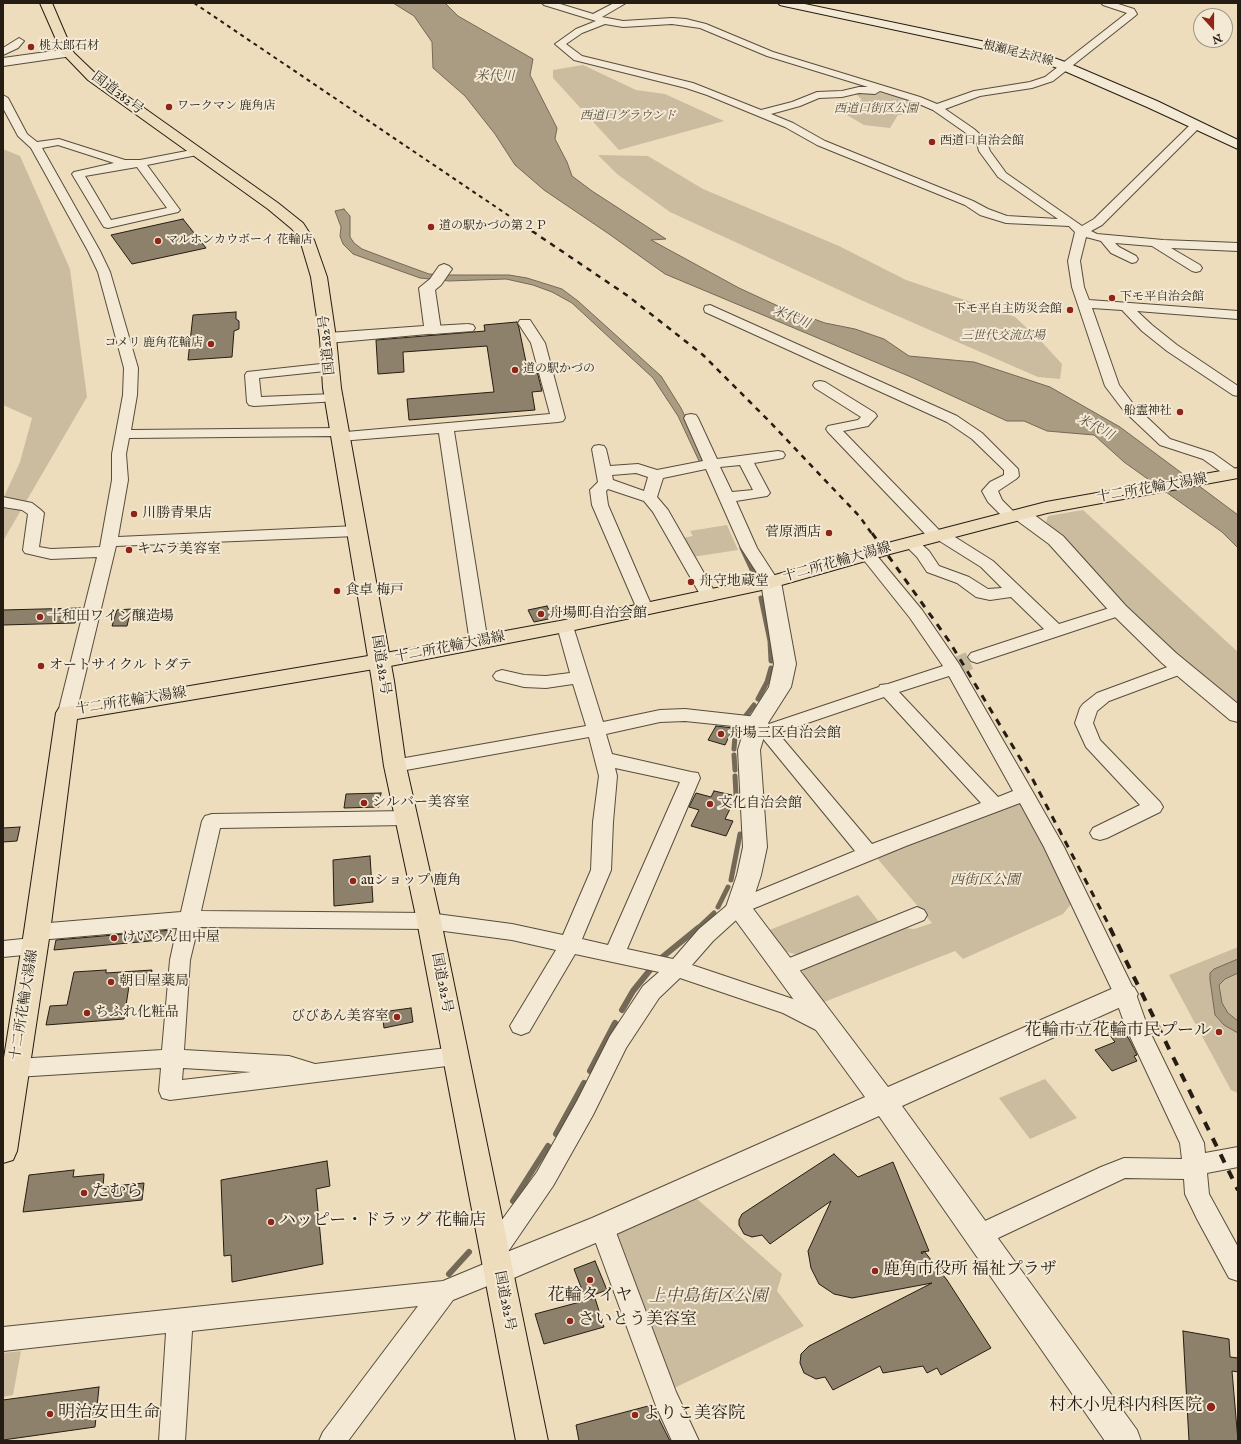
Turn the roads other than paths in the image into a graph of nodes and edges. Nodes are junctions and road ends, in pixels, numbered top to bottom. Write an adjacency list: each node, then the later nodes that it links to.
1 (46, 3): 11 (main road, 国道282号)
2 (547, 3): 7 (street)
3 (584, 3): 7 (street)
4 (621, 3): 7 (street)
5 (784, 3): 13 (street, 根瀬尾去沢線)
6 (1106, 3): 13 (street)
7 (592, 18): 8 (street)
8 (604, 21): 14 (street); 17 (street)
9 (19, 41): 10 (street)
10 (3, 52)
11 (68, 53): 12 (street); 21 (main road, 国道282号)
12 (3, 62)
13 (1064, 66): 16 (street); 18 (street, 根瀬尾去沢線)
14 (909, 97): 16 (street); 17 (street)
15 (3, 98): 20 (street)
16 (937, 108): 23 (street)
17 (761, 113): 23 (street)
18 (1196, 125): 19 (street, 根瀬尾去沢線); 23 (street)
19 (1238, 145)
20 (35, 146): 22 (street); 44 (street)
21 (197, 152): 22 (street); 37 (main road, 国道282号)
22 (140, 163): 22 (street)
23 (1076, 227): 24 (street); 30 (street)
24 (1105, 238): 25 (street); 27 (street)
25 (1156, 243): 26 (street); 28 (street)
26 (1238, 247)
27 (1132, 259)
28 (1196, 268)
29 (441, 275): 36 (street)
30 (1083, 303): 31 (street); 50 (street)
31 (1126, 307): 33 (street); 40 (street)
32 (710, 309): 56 (street)
33 (1238, 315)
34 (525, 323): 43 (street)
35 (468, 328): 36 (street)
36 (433, 330): 37 (street)
37 (328, 338): 38 (main road, 国道282号)
38 (330, 367): 41 (main road, 国道282号); 41 (street)
39 (820, 385): 58 (street)
40 (1238, 392)
41 (333, 398): 45 (main road, 国道282号)
42 (691, 418): 49 (street)
43 (446, 428): 45 (street); 69 (street)
44 (123, 434): 45 (street); 60 (street)
45 (339, 434): 57 (main road, 国道282号)
46 (599, 449): 52 (street)
47 (778, 455): 48 (street)
48 (744, 460): 49 (street); 53 (street)
49 (705, 466): 51 (street); 53 (street)
50 (1235, 473): 56 (main road, 十二所花輪大湯線)
51 (656, 475): 52 (street); 54 (street)
52 (605, 477): 54 (street); 65 (street)
53 (726, 497): 62 (street)
54 (649, 498): 64 (street)
55 (3, 502): 60 (street)
56 (1016, 516): 58 (main road, 十二所花輪大湯線); 66 (street)
57 (356, 531): 60 (street); 71 (main road, 国道282号)
58 (938, 536): 59 (main road, 十二所花輪大湯線); 63 (street)
59 (911, 542): 61 (main road, 十二所花輪大湯線); 63 (street)
60 (108, 547): 77 (street)
61 (867, 554): 62 (main road, 十二所花輪大湯線); 72 (street)
62 (771, 582): 64 (main road, 十二所花輪大湯線); 79 (street)
63 (1016, 592): 68 (street)
64 (709, 596): 65 (main road, 十二所花輪大湯線)
65 (645, 609): 67 (main road, 十二所花輪大湯線)
66 (1119, 610): 68 (street); 73 (street)
67 (565, 626): 69 (main road, 十二所花輪大湯線); 75 (street)
68 (1056, 631): 70 (street)
69 (479, 643): 71 (main road, 十二所花輪大湯線)
70 (977, 657)
71 (380, 662): 77 (main road, 十二所花輪大湯線); 82 (main road, 国道282号)
72 (952, 668): 76 (street); 83 (street)
73 (1181, 668): 78 (street); 86 (street)
74 (502, 676): 75 (street)
75 (580, 677): 80 (street)
76 (886, 689): 79 (street); 84 (street)
77 (67, 713): 92 (main road, 十二所花輪大湯線)
78 (1238, 715)
79 (762, 727): 80 (street); 87 (street); 88 (street)
80 (596, 730): 81 (street); 82 (street)
81 (604, 759): 93 (street); 95 (street)
82 (395, 766): 85 (main road, 国道282号)
83 (1025, 794): 84 (street); 98 (street)
84 (995, 806): 87 (street)
85 (407, 818): 90 (street); 91 (main road, 国道282号)
86 (1100, 832)
87 (869, 854): 88 (street)
88 (738, 908): 96 (street); 97 (street)
89 (917, 915): 97 (street)
90 (189, 919): 91 (street); 92 (street); 102 (street)
91 (429, 921): 93 (street); 101 (main road, 国道282号)
92 (35, 939): 94 (street); 103 (main road, 十二所花輪大湯線)
93 (570, 944): 95 (street); 99 (street)
94 (3, 949)
95 (614, 954): 96 (street)
96 (677, 968): 100 (street); 111 (street)
97 (784, 969): 100 (street)
98 (1125, 994): 105 (street); 108 (street)
99 (521, 1026)
100 (827, 1026): 105 (street)
101 (455, 1056): 104 (street); 111 (main road, 国道282号)
102 (173, 1058): 103 (street); 104 (street); 104 (street)
103 (16, 1068): 106 (main road, 十二所花輪大湯線)
104 (316, 1073)
105 (884, 1102): 109 (street); 110 (street)
106 (3, 1151)
107 (1238, 1157): 108 (street)
108 (1194, 1167): 110 (street); 112 (street)
109 (602, 1227): 111 (street); 119 (street)
110 (979, 1236): 120 (street)
111 (496, 1260): 113 (street); 118 (main road, 国道282号)
112 (1238, 1270)
113 (444, 1292): 114 (street); 117 (street)
114 (180, 1319): 115 (street); 116 (street)
115 (3, 1339)
116 (172, 1441)
117 (332, 1441)
118 (532, 1441)
119 (686, 1441)
120 (1125, 1441)

